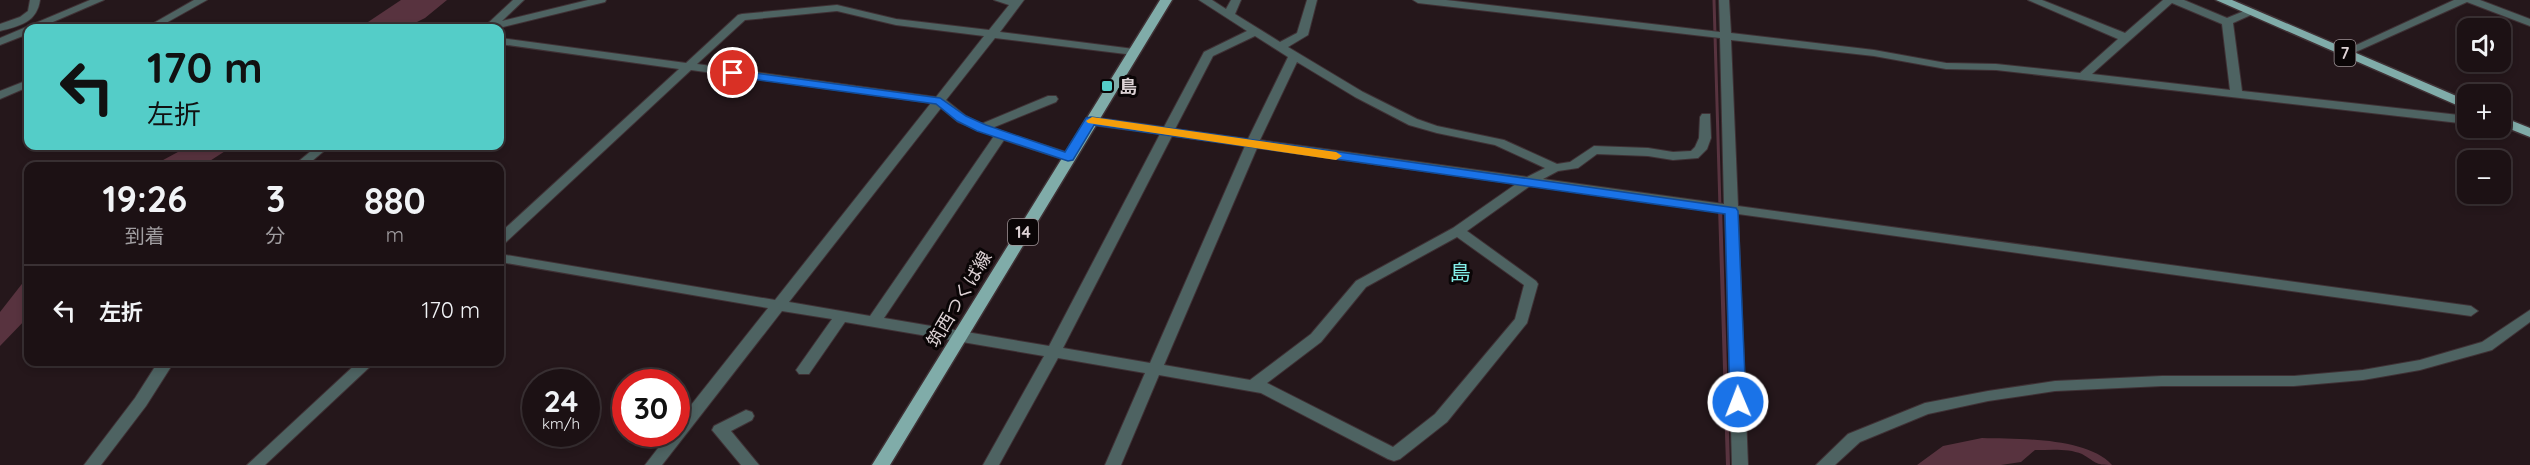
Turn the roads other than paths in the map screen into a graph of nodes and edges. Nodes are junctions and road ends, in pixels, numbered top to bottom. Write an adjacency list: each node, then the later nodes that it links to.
1 (35, 0): 32 (street)
2 (99, 0): 28 (street)
3 (202, 0): 29 (street)
4 (519, 0): 30 (street)
5 (601, 0): 31 (street)
6 (777, 0): 23 (street)
7 (999, 0): 20 (street)
8 (1166, 0): 41 (main road, 筑西つくば線 / 14)
9 (1204, 0): 25 (street)
10 (1236, 0): 25 (street)
11 (1312, 0): 40 (street)
12 (1418, 0): 21 (street)
13 (1724, 0): 36 (street)
14 (2033, 0): 37 (street)
15 (2169, 0): 37 (street)
16 (2175, 0): 26 (street)
17 (2222, 0): 24 (main road, 7)
18 (2463, 0): 42 (street)
19 (2470, 0): 27 (street)
20 (1017, 1): 35 (street)
21 (1466, 3): 36 (street)
22 (838, 4): 23 (street); 35 (street)
23 (779, 12): 44 (street)
24 (2249, 12): 26 (street); 42 (main road, 7)
25 (1229, 15): 34 (street)
26 (2228, 22): 47 (street)
27 (2530, 23)
28 (42, 24)
29 (157, 24)
30 (492, 24)
31 (503, 24)
32 (0, 28)
33 (24, 32): 38 (street)
34 (1256, 32): 40 (street); 57 (street)
35 (992, 34): 41 (street); 50 (street)
36 (1719, 35): 45 (street); 66 (street)
37 (2126, 38): 45 (street)
38 (0, 42)
39 (504, 42): 44 (street)
40 (1280, 47): 43 (street)
41 (1134, 52): 54 (main road, 筑西つくば線 / 14)
42 (2345, 54): 51 (main road, 7)
43 (1294, 56): 60 (street); 64 (street)
44 (687, 67): 50 (street); 68 (street)
45 (2082, 77): 47 (street)
46 (24, 85): 48 (street)
47 (2236, 94): 53 (street)
48 (0, 95)
49 (1052, 99): 56 (street)
50 (940, 101): 56 (street); 70 (street)
51 (2457, 101)
52 (1706, 117): 64 (street)
53 (2457, 119)
54 (1091, 121): 57 (street); 62 (main road, 筑西つくば線 / 14)
55 (2511, 125): 58 (main road)
56 (981, 128): 59 (street)
57 (1168, 132): 60 (street); 76 (street)
58 (2530, 133)
59 (1000, 136): 62 (street); 74 (street)
60 (1252, 144): 65 (street); 80 (street)
61 (319, 150): 63 (street)
62 (1068, 157): 75 (main road, 筑西つくば線 / 14)
63 (304, 162)
64 (1555, 168): 65 (street)
65 (1527, 182): 66 (street); 67 (street)
66 (1724, 210): 71 (street); 90 (street)
67 (1458, 231): 81 (street); 81 (street)
68 (504, 236)
69 (504, 259): 70 (street)
70 (778, 306): 73 (street); 85 (street)
71 (2471, 311)
72 (2530, 315): 91 (street)
73 (841, 317): 74 (street); 79 (street)
74 (873, 323): 75 (street)
75 (959, 336): 76 (street); 87 (main road, 筑西つくば線 / 14)
76 (1053, 353): 80 (street); 88 (street)
77 (164, 366): 83 (street)
78 (363, 366): 84 (street)
79 (804, 370)
80 (1155, 371): 81 (street); 89 (street)
81 (1254, 386)
82 (747, 416): 86 (street)
83 (92, 465)
84 (255, 465)
85 (654, 465)
86 (752, 465)
87 (881, 465)
88 (992, 465)
89 (1113, 465)
90 (1740, 465)
91 (1824, 465)

